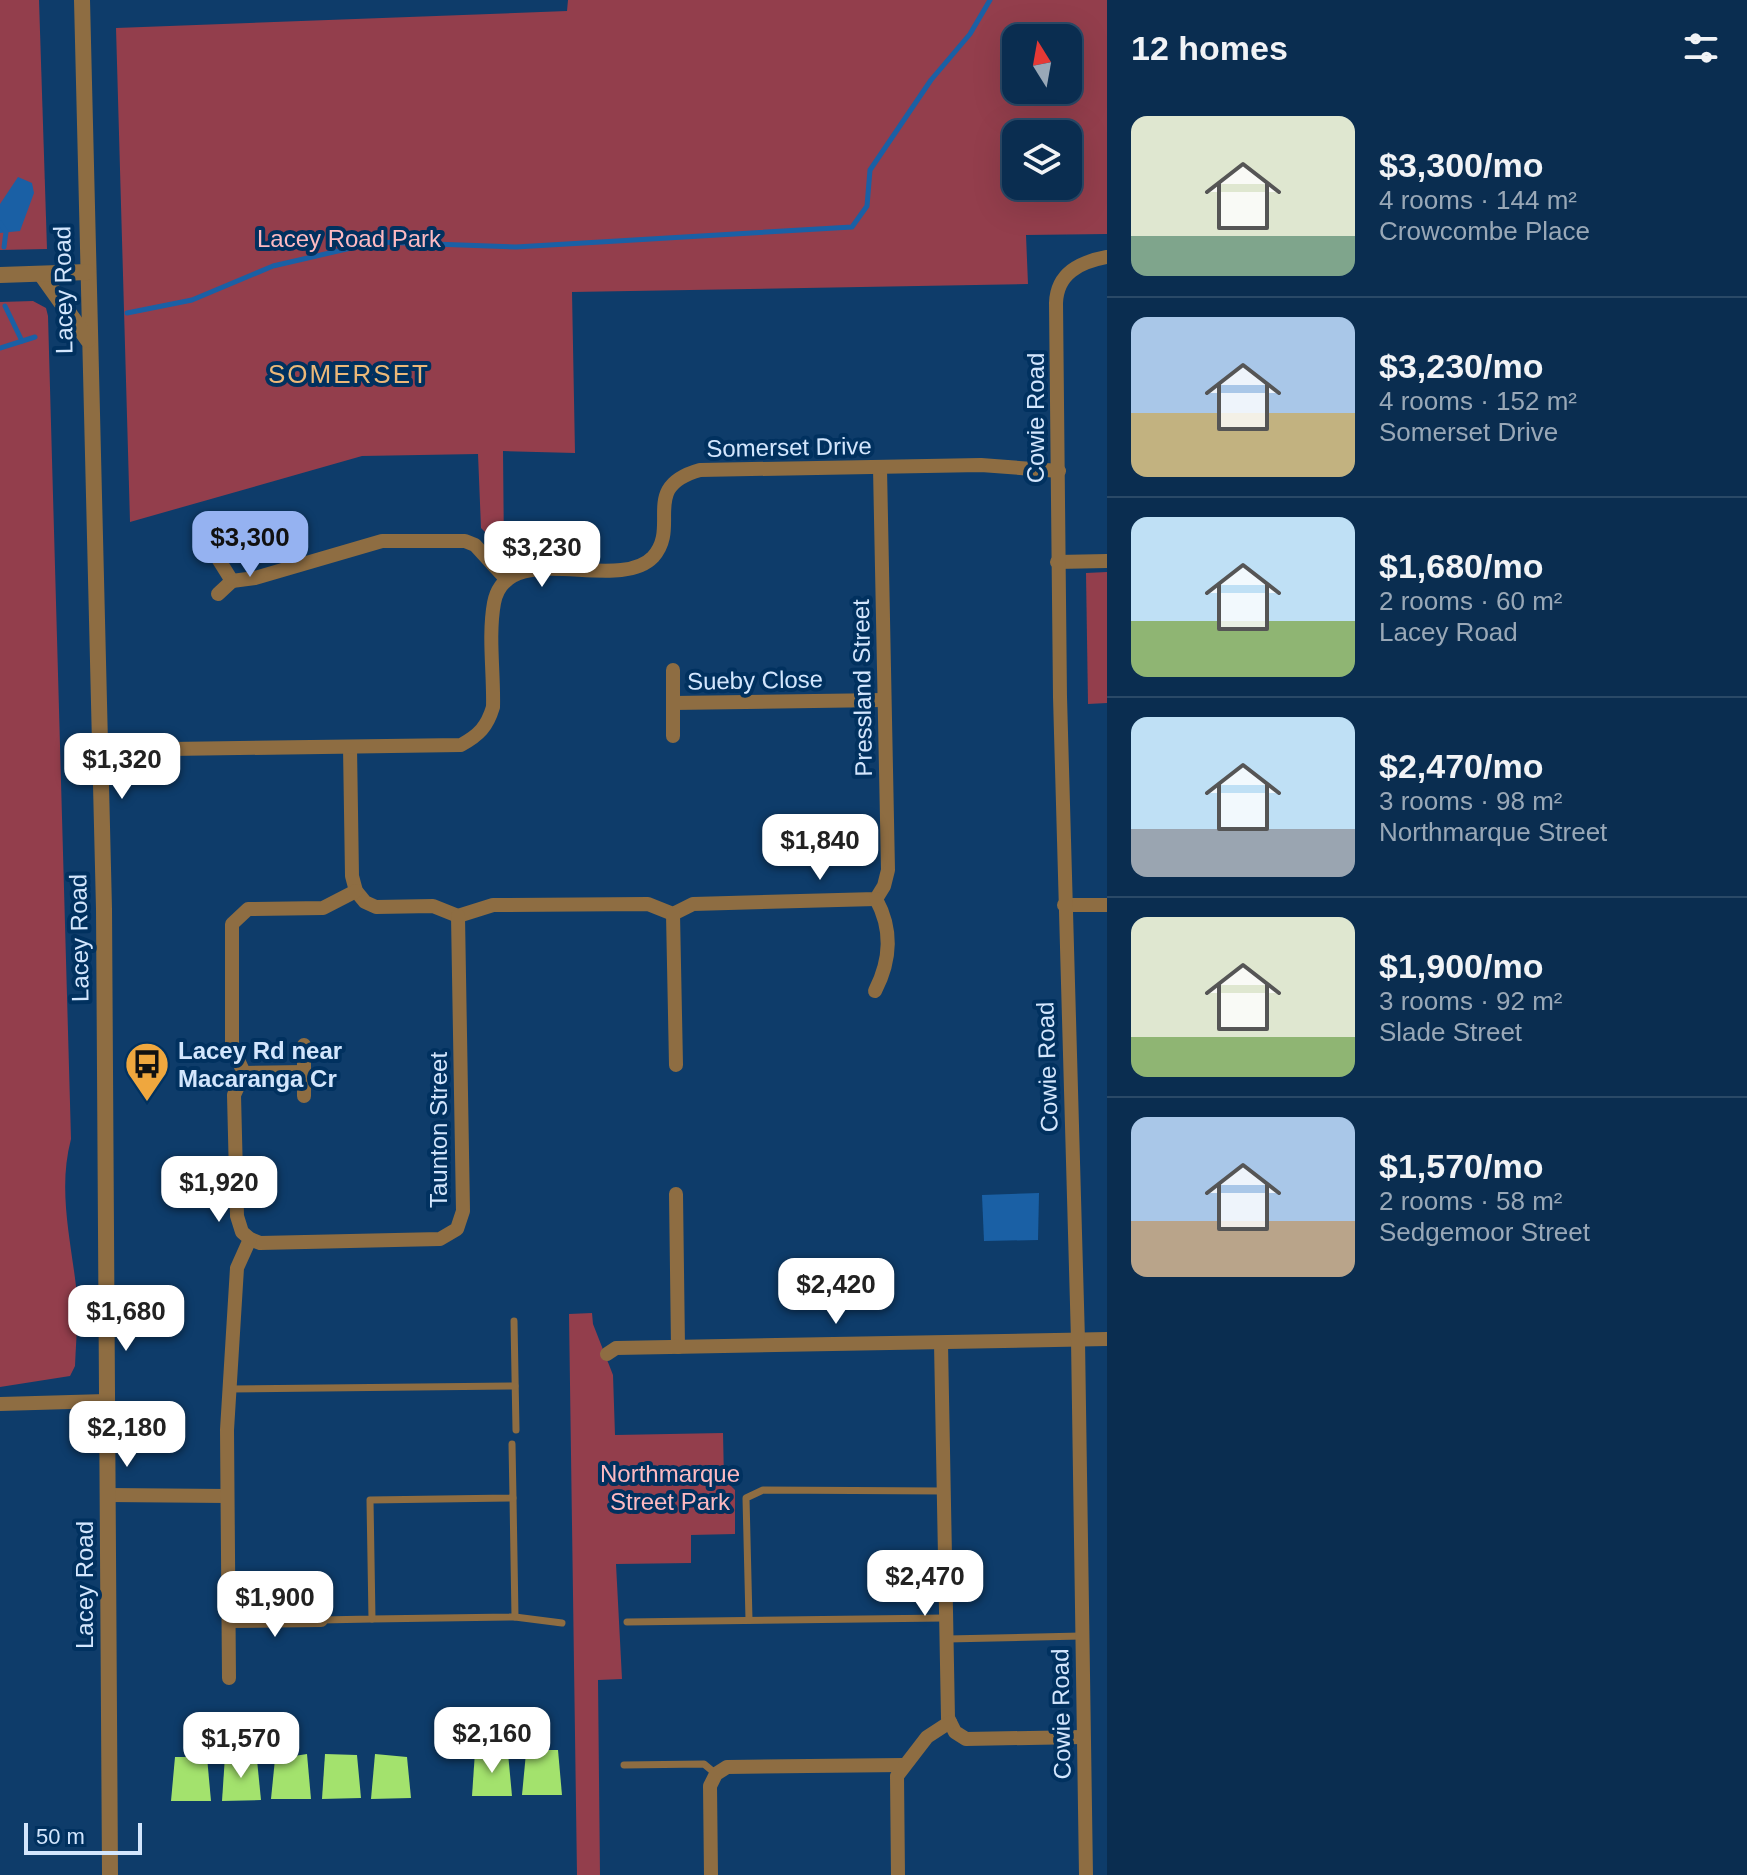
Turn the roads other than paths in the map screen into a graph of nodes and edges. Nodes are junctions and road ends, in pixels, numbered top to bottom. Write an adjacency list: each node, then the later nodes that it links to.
1 (82, 0): 3 (street, Lacey Road)
2 (1107, 257): 8 (street, Cowie Road)
3 (88, 272): 4 (street); 6 (street, Lacey Road)
4 (41, 274): 5 (street); 6 (street)
5 (0, 275)
6 (88, 340): 20 (street, Lacey Road)
7 (880, 468): 8 (street, Somerset Drive); 12 (street, Somerset Drive); 16 (street, Pressland Street)
8 (1059, 471): 11 (street, Cowie Road)
9 (217, 557): 13 (street)
10 (1107, 561): 11 (street)
11 (1057, 562): 23 (street, Cowie Road)
12 (507, 580): 13 (street); 19 (street)
13 (232, 581): 14 (street)
14 (218, 594)
15 (673, 670): 17 (street, Sueby Close)
16 (884, 700): 17 (street, Sueby Close); 22 (street, Pressland Street)
17 (673, 703): 18 (street, Sueby Close)
18 (673, 736)
19 (350, 747): 20 (street); 21 (street)
20 (101, 750): 43 (street, Lacey Road)
21 (356, 891): 26 (street); 31 (street)
22 (876, 899): 25 (street); 27 (street)
23 (1064, 905): 24 (street); 37 (street, Cowie Road)
24 (1107, 905)
25 (673, 914): 26 (street); 29 (street)
26 (458, 916): 34 (street, Taunton Street)
27 (875, 991)
28 (304, 1045): 30 (street)
29 (676, 1065)
30 (304, 1072): 31 (street); 32 (street)
31 (244, 1073): 34 (street)
32 (304, 1096)
33 (676, 1194): 39 (street)
34 (250, 1239): 42 (street)
35 (514, 1321): 41 (lane)
36 (1107, 1339): 37 (street)
37 (1078, 1340): 38 (street); 59 (street, Cowie Road)
38 (941, 1343): 39 (street); 47 (street)
39 (678, 1347): 40 (street)
40 (607, 1354)
41 (515, 1386): 42 (lane); 45 (lane)
42 (231, 1389): 49 (street)
43 (106, 1401): 44 (street); 48 (street, Lacey Road)
44 (0, 1404)
45 (516, 1430)
46 (512, 1444): 50 (lane)
47 (943, 1491): 52 (street); 55 (lane)
48 (108, 1495): 49 (street); 67 (street, Lacey Road)
49 (227, 1496): 56 (street)
50 (513, 1498): 51 (lane); 53 (lane)
51 (515, 1617): 53 (lane); 58 (lane)
52 (944, 1618): 55 (lane); 60 (street)
53 (372, 1619): 54 (lane)
54 (321, 1620): 56 (street)
55 (749, 1620): 57 (lane)
56 (229, 1621): 61 (street)
57 (627, 1622)
58 (562, 1623)
59 (1081, 1636): 60 (lane); 63 (street, Cowie Road)
60 (945, 1639): 62 (street)
61 (229, 1678)
62 (950, 1722): 63 (street); 65 (street)
63 (1083, 1737): 70 (street, Cowie Road)
64 (624, 1765): 66 (lane)
65 (903, 1765): 66 (street); 69 (street)
66 (716, 1774): 68 (street)
67 (110, 1875)
68 (711, 1875)
69 (898, 1875)
70 (1086, 1875)

